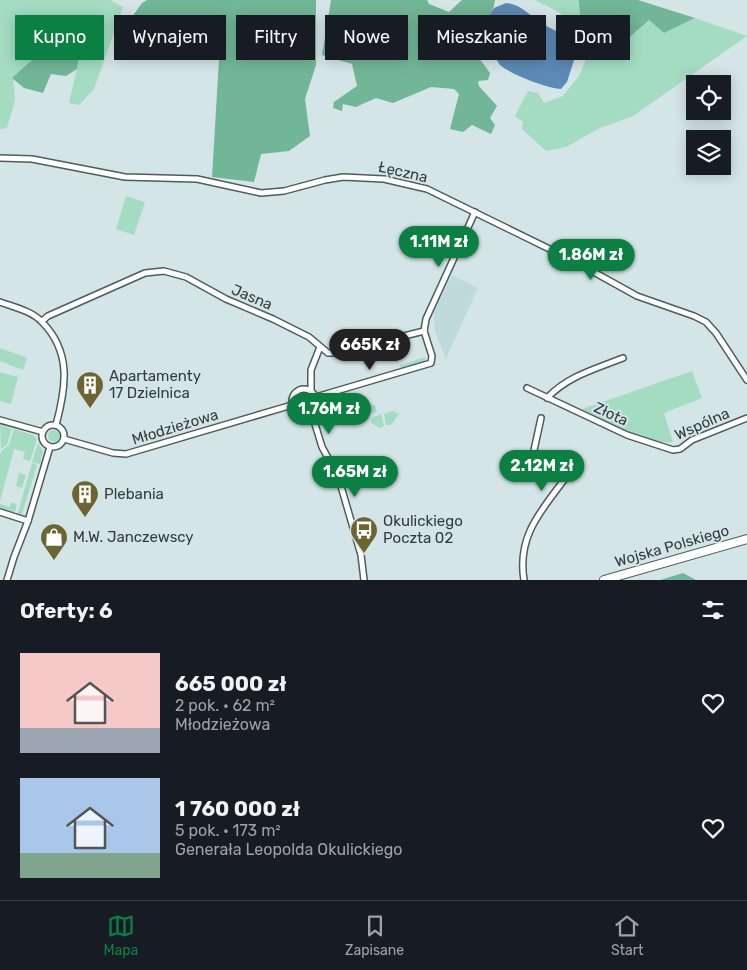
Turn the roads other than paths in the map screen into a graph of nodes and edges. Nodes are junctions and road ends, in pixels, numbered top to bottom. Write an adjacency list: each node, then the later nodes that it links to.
1 (0, 158): 2 (street, Łęczna)
2 (475, 212): 5 (street); 8 (street, Łęczna)
3 (0, 302): 4 (street)
4 (42, 321): 6 (street, Jasna); 18 (street)
5 (424, 331): 6 (street, Jasna); 11 (street)
6 (320, 347): 10 (street)
7 (623, 358): 12 (street)
8 (747, 380)
9 (527, 388): 12 (street, Złota)
10 (311, 391): 11 (street); 13 (street)
11 (316, 397): 14 (street)
12 (547, 398): 22 (street, Złota)
13 (292, 405): 14 (street); 20 (street, Młodzieżowa)
14 (311, 412): 27 (street)
15 (541, 418): 28 (street)
16 (747, 418): 22 (street, Wspólna)
17 (0, 420): 19 (street)
18 (56, 425): 19 (street); 20 (street)
19 (43, 432): 21 (street)
20 (64, 439): 21 (street)
21 (50, 447): 24 (street)
22 (666, 448)
23 (0, 512): 24 (street)
24 (28, 521): 26 (street)
25 (747, 539): 29 (main road, Wojska Polskiego)
26 (7, 580)
27 (364, 580)
28 (524, 580)
29 (604, 580)

